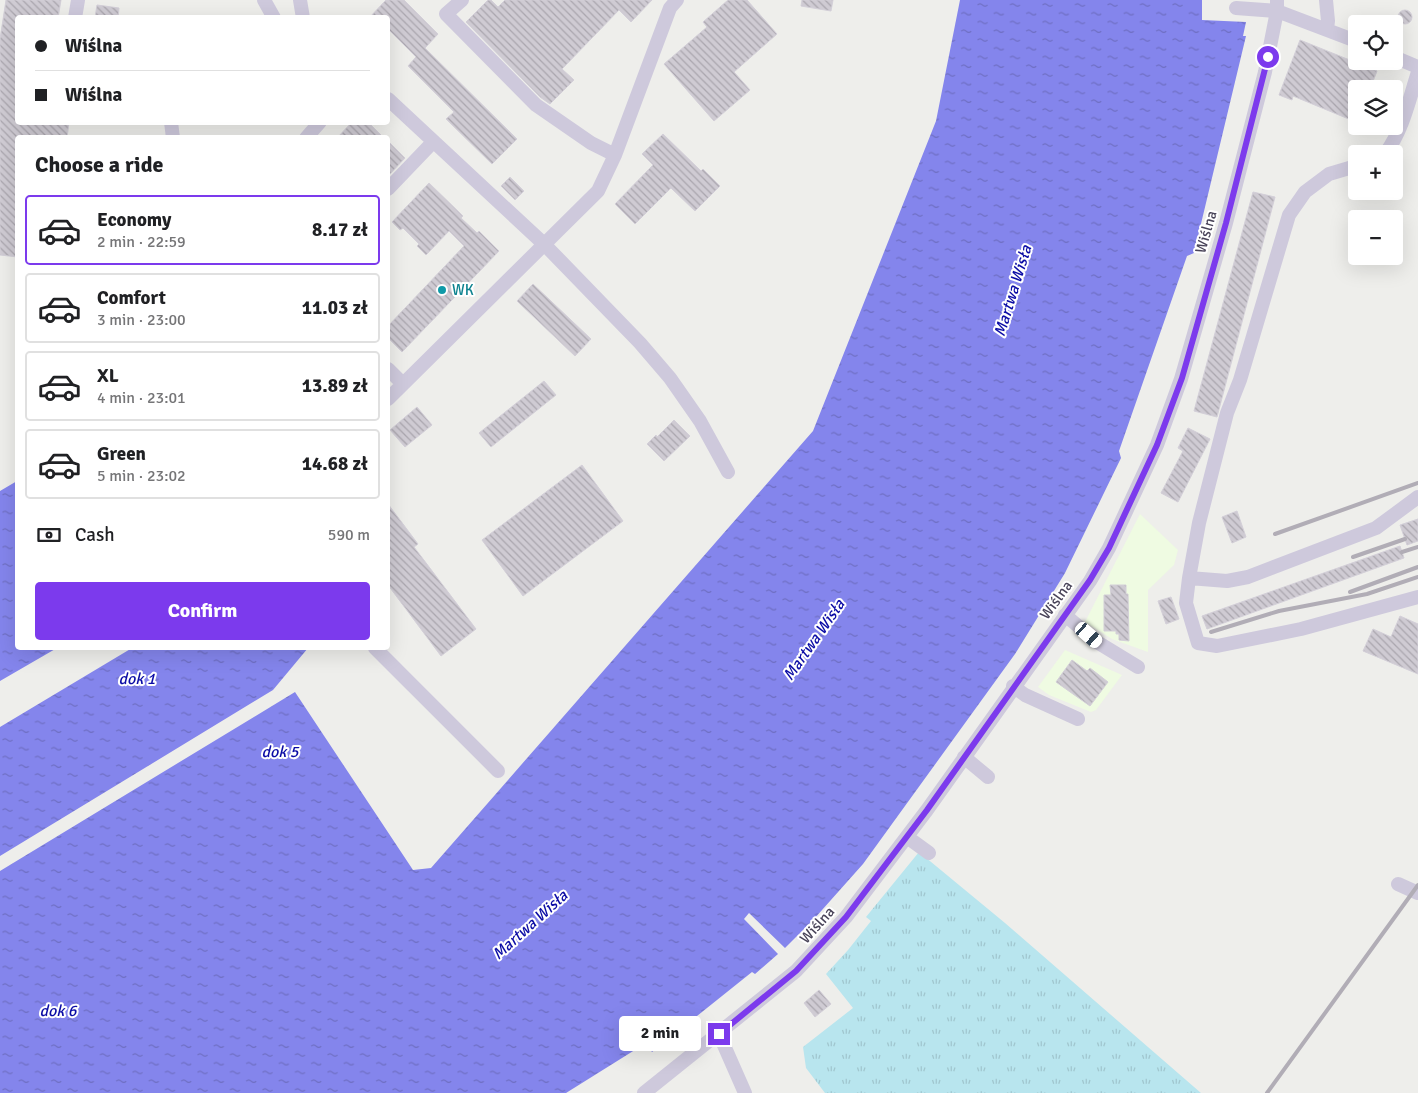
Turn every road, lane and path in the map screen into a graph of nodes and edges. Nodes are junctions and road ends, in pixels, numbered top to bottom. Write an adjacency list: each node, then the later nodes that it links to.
1 (78, 0): 9 (street)
2 (264, 0): 10 (street)
3 (300, 0): 11 (street)
4 (462, 0): 22 (street)
5 (677, 0): 22 (street)
6 (1326, 0): 12 (street)
7 (1277, 6): 8 (street); 12 (street); 33 (street, Wiślna)
8 (1236, 8)
9 (76, 15)
10 (272, 15)
11 (302, 15)
12 (1327, 29): 13 (street)
13 (1348, 38)
14 (1403, 61): 15 (street)
15 (1418, 67)
16 (1418, 72): 21 (street)
17 (390, 102): 20 (street)
18 (317, 125): 19 (street)
19 (309, 135)
20 (433, 142): 24 (street); 25 (street)
21 (1391, 145)
22 (616, 155): 25 (street)
23 (1348, 168): 31 (street)
24 (390, 188)
25 (545, 245): 27 (street); 29 (street)
26 (390, 371): 27 (street)
27 (403, 384): 28 (street)
28 (390, 397)
29 (728, 472)
30 (1418, 498): 31 (street)
31 (1189, 578): 32 (street)
32 (1418, 597)
33 (1065, 615): 35 (street); 36 (street, Wiślna)
34 (376, 650): 39 (street)
35 (1138, 667)
36 (1013, 686): 37 (street); 38 (street, Wiślna)
37 (1078, 719)
38 (964, 757): 40 (street); 41 (street, Wiślna)
39 (498, 771)
40 (988, 777)
41 (907, 837): 42 (street); 45 (street, Wiślna)
42 (929, 853)
43 (1398, 884): 44 (street)
44 (1418, 893)
45 (719, 1034): 46 (street, Wiślna); 47 (street)
46 (653, 1090)
47 (745, 1093)

